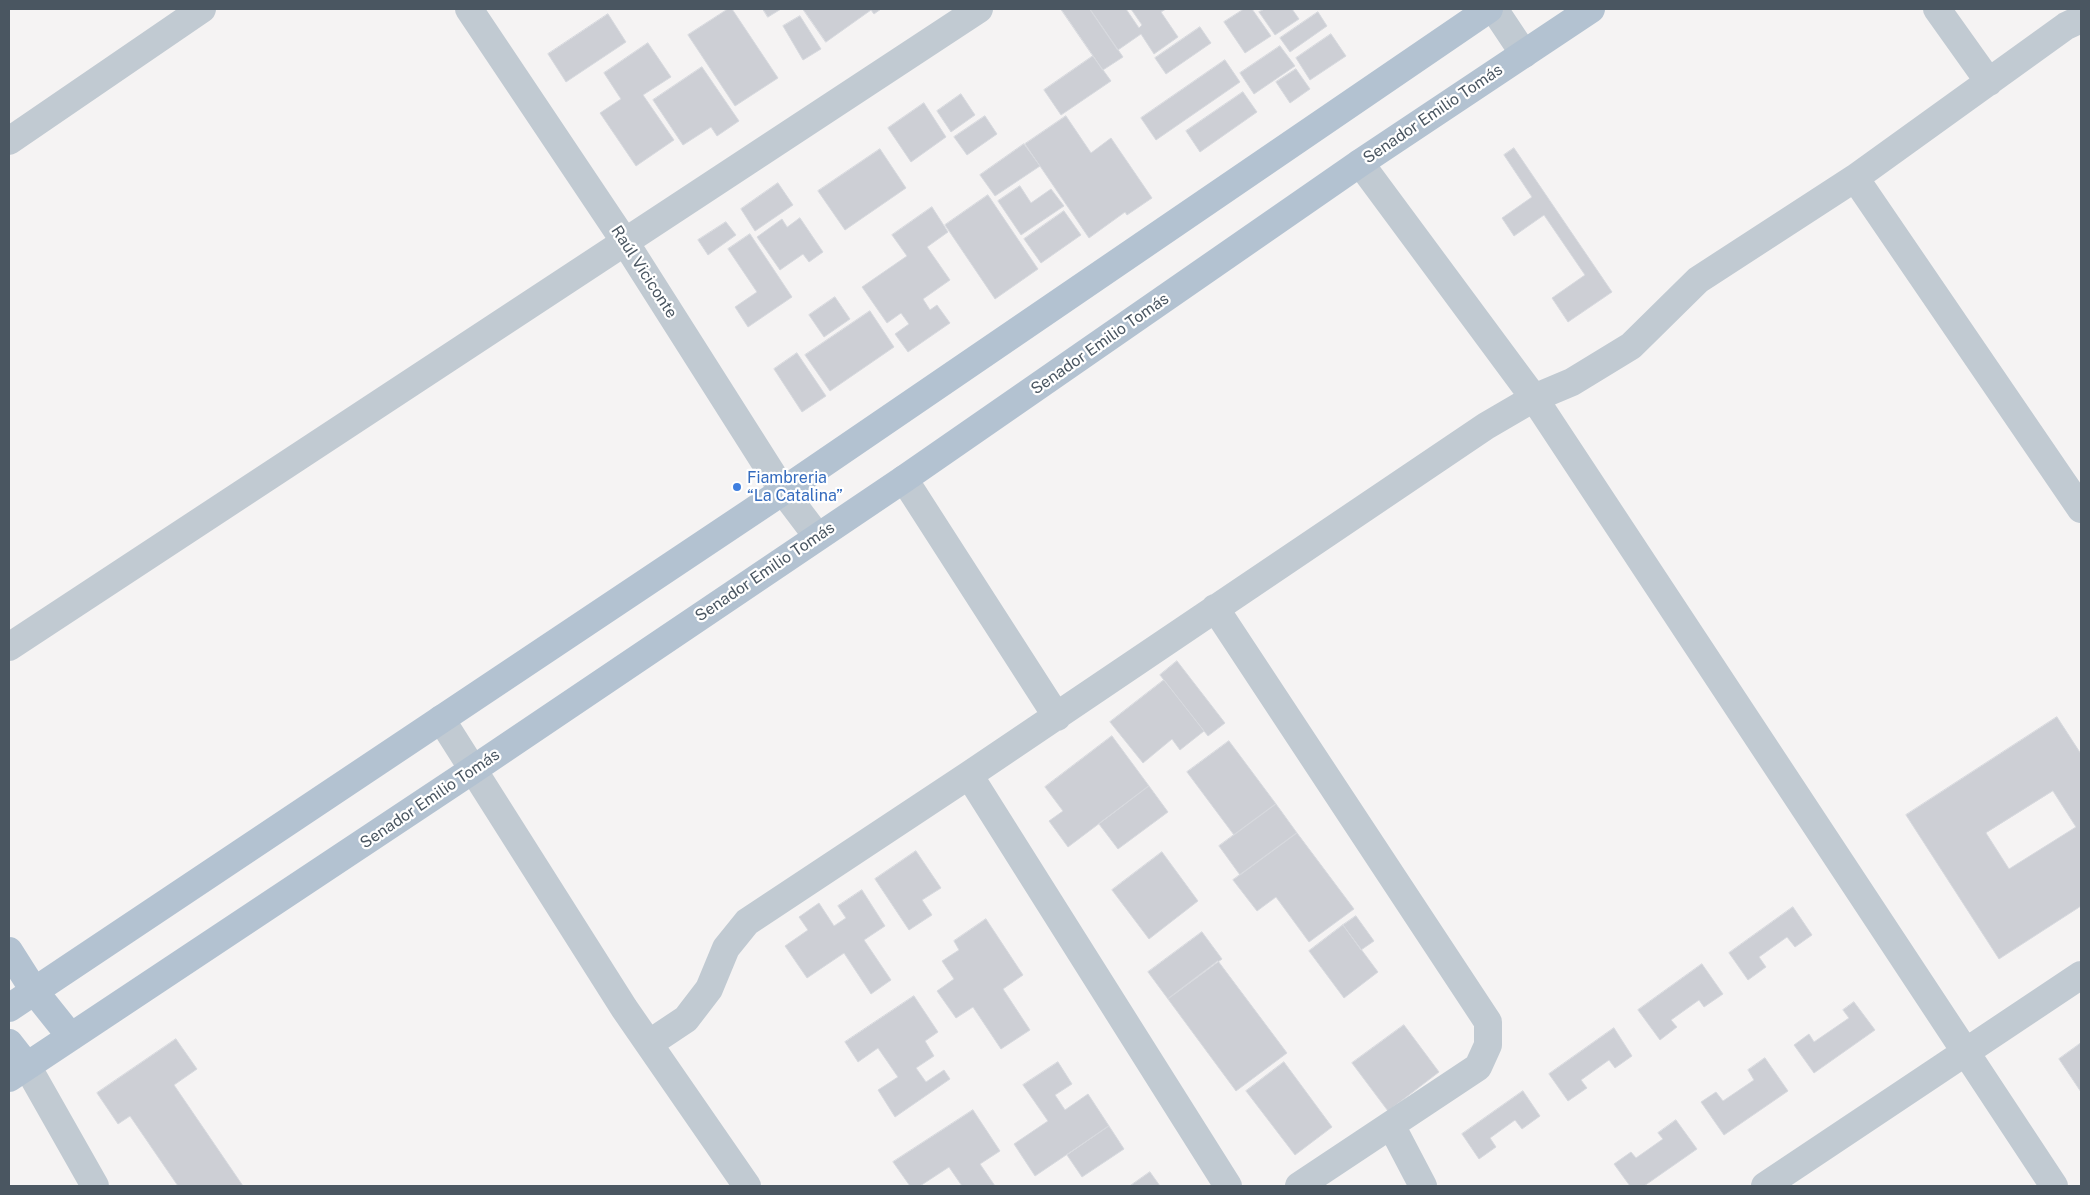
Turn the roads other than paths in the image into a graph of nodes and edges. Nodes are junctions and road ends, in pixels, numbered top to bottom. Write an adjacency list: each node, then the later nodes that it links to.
1 (202, 9): 11 (street)
2 (469, 9): 14 (street, Raúl Viciconte)
3 (979, 9): 14 (street)
4 (1489, 9): 17 (main road)
5 (1494, 9): 9 (street)
6 (1591, 9): 9 (main road, Senador Emilio Tomás)
7 (1937, 9): 10 (street)
8 (2081, 19): 10 (street)
9 (1524, 54): 12 (main road, Senador Emilio Tomás)
10 (1989, 82): 13 (street)
11 (9, 141)
12 (1360, 163): 15 (street); 16 (main road, Senador Emilio Tomás)
13 (1855, 178): 15 (street); 18 (street)
14 (625, 242): 17 (street, Raúl Viciconte); 21 (street)
15 (1534, 398): 20 (street); 33 (street)
16 (904, 479): 19 (main road, Senador Emilio Tomás); 22 (street)
17 (783, 491): 19 (street, Raúl Viciconte); 23 (main road)
18 (2081, 509)
19 (817, 536): 24 (main road, Senador Emilio Tomás)
20 (1215, 608): 22 (street); 35 (street)
21 (9, 648)
22 (1057, 716): 25 (street)
23 (441, 719): 24 (street); 28 (main road)
24 (474, 769): 30 (main road, Senador Emilio Tomás); 32 (street)
25 (970, 775): 32 (street); 38 (street)
26 (9, 951): 28 (main road)
27 (2081, 975): 33 (street)
28 (35, 992): 29 (main road); 30 (main road)
29 (9, 1008)
30 (71, 1037): 34 (main road, Senador Emilio Tomás)
31 (9, 1043): 34 (main road)
32 (650, 1043): 37 (street)
33 (1965, 1053): 41 (street); 42 (street)
34 (18, 1072): 36 (street)
35 (1392, 1125): 39 (street); 40 (street)
36 (95, 1186)
37 (747, 1186)
38 (1228, 1186)
39 (1298, 1186)
40 (1423, 1186)
41 (1765, 1186)
42 (2054, 1186)

